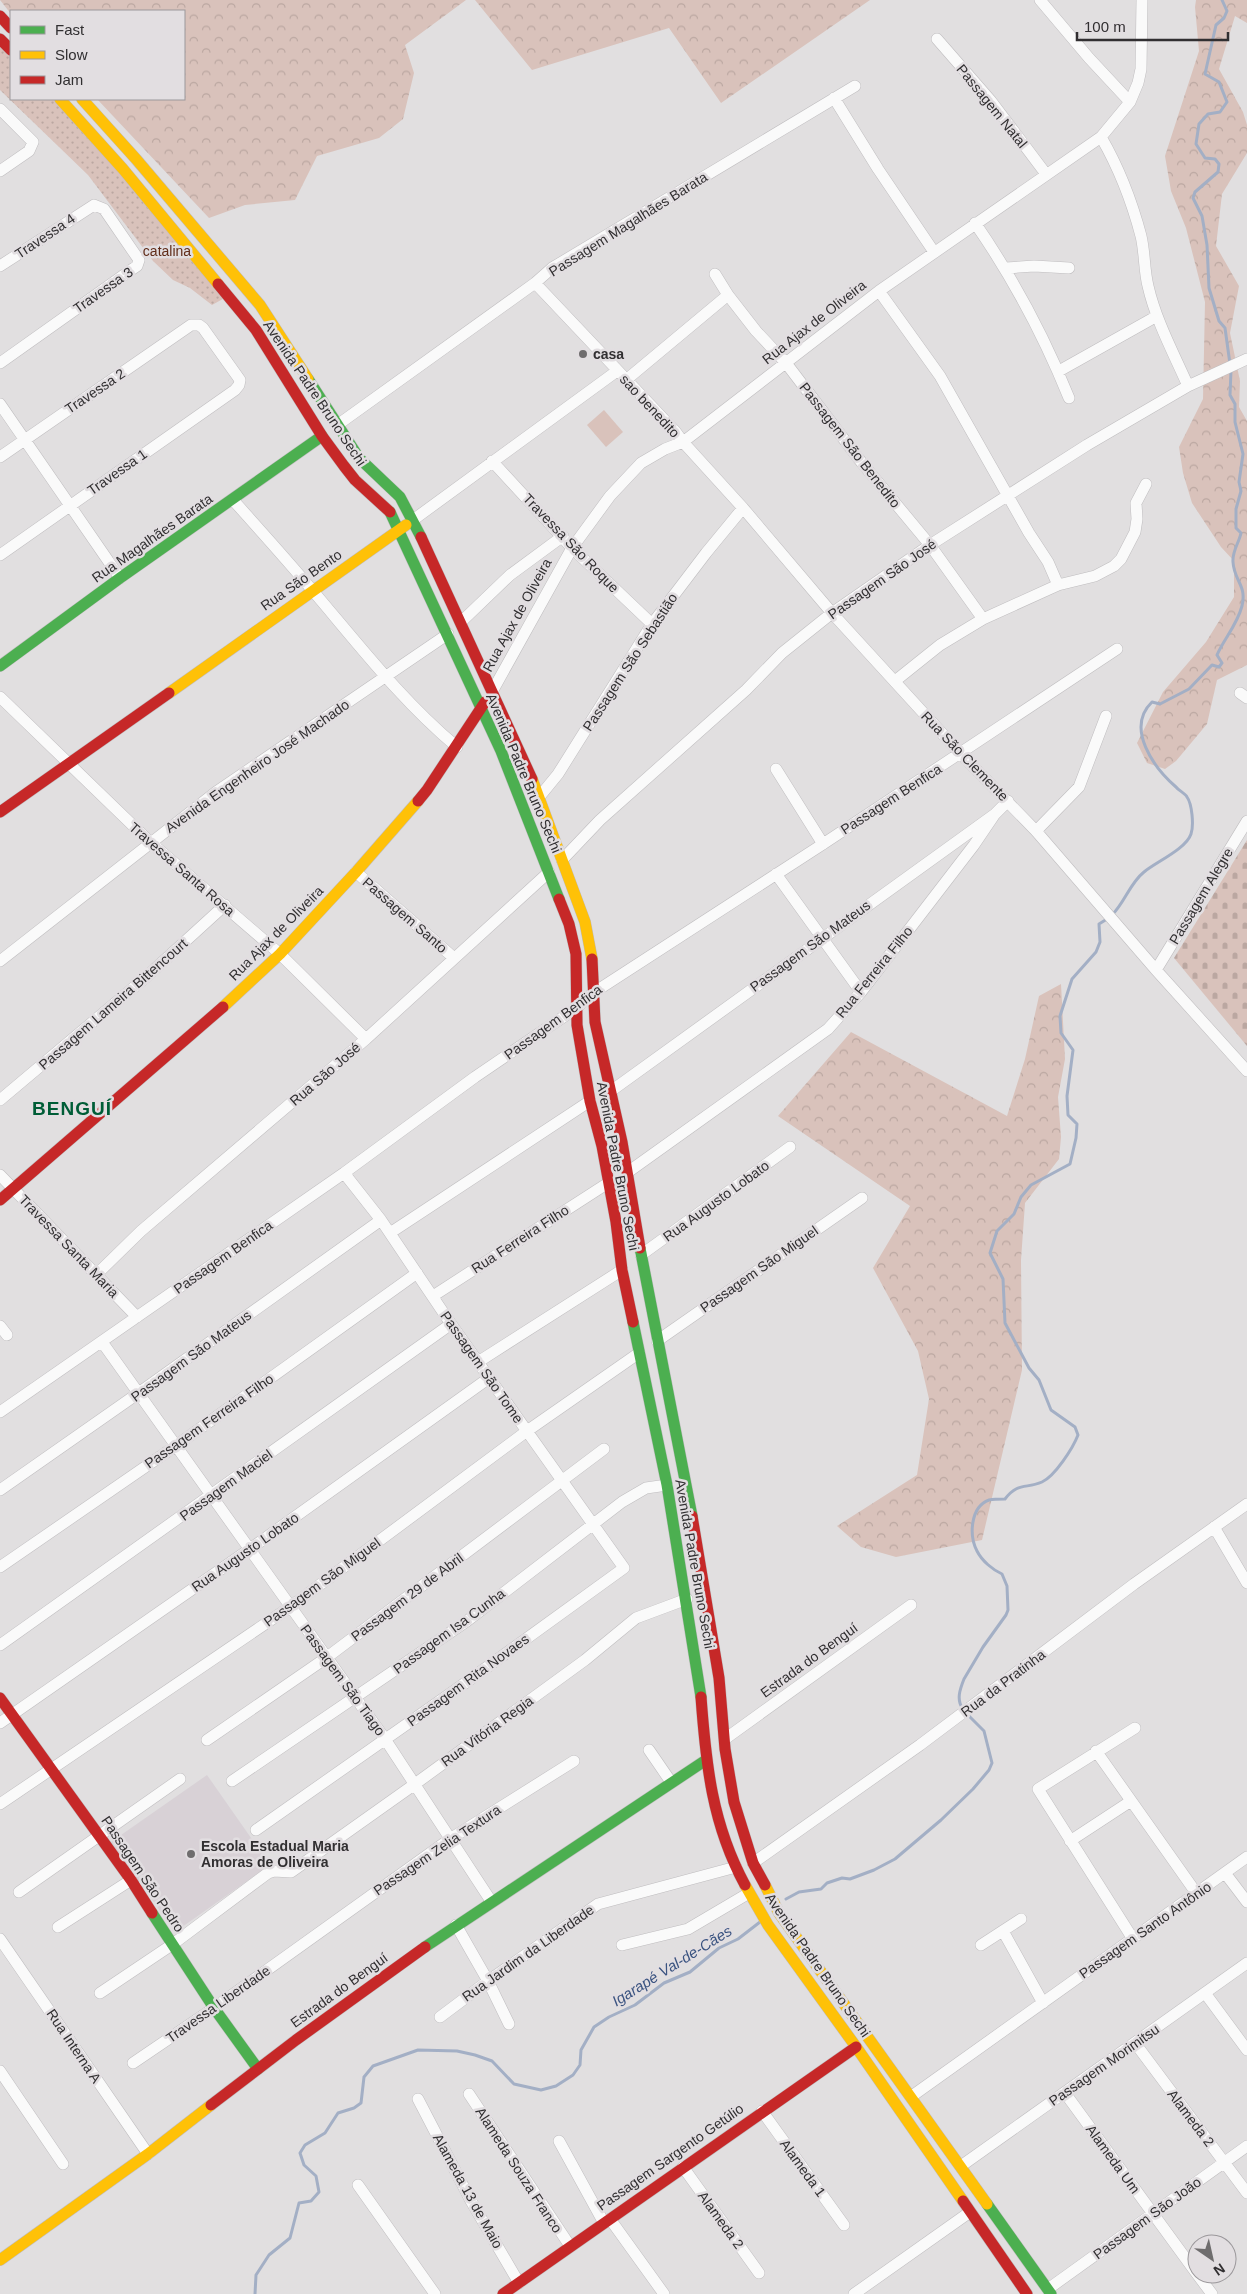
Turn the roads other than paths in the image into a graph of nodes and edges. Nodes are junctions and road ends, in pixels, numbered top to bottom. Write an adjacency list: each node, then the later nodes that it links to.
1 (1040, 0): 12 (street)
2 (1142, 0): 12 (street, Rua Ajax de Oliveira)
3 (0, 16): 4 (main road)
4 (10, 27)
5 (0, 39): 7 (main road)
6 (938, 39): 16 (street, Passagem Natal)
7 (10, 49)
8 (855, 86): 9 (street, Passagem Magalhães Barata)
9 (834, 98): 19 (street); 24 (street, Passagem Magalhães Barata)
10 (61, 100): 39 (main road, Avenida Padre Bruno Sechi)
11 (83, 100): 38 (main road, Avenida Padre Bruno Sechi)
12 (1130, 102): 14 (street, Rua Ajax de Oliveira)
13 (0, 109): 15 (street)
14 (1100, 137): 16 (street, Rua Ajax de Oliveira); 27 (street)
15 (0, 171)
16 (1046, 174): 18 (street, Rua Ajax de Oliveira)
17 (89, 206): 20 (street, Travessa 4); 29 (street, Travessa 3)
18 (975, 223): 19 (street, Rua Ajax de Oliveira); 21 (street)
19 (934, 252): 25 (street, Rua Ajax de Oliveira)
20 (0, 266)
21 (1006, 268): 22 (street); 32 (street)
22 (1069, 268)
23 (715, 274): 26 (street, Passagem São Benedito)
24 (535, 283): 31 (street, sao benedito); 38 (street, Passagem Magalhães Barata)
25 (879, 291): 30 (street, Rua Ajax de Oliveira); 45 (street)
26 (728, 295): 30 (street, Passagem São Benedito); 33 (street)
27 (1157, 316): 32 (street); 34 (street)
28 (1242, 362): 34 (street, Passagem São José)
29 (0, 363)
30 (786, 363): 41 (street, Rua Ajax de Oliveira); 52 (street, Passagem São Benedito)
31 (617, 371): 33 (street, sao benedito); 43 (street, Rua São Bento)
32 (1059, 371): 36 (street)
33 (626, 380): 41 (street, sao benedito)
34 (1188, 386): 45 (street, Passagem São José)
35 (235, 390): 40 (street, Travessa 2); 47 (street, Travessa 1)
36 (1070, 398)
37 (0, 404): 40 (street)
38 (336, 426): 49 (main road, Avenida Padre Bruno Sechi)
39 (322, 436): 46 (main road, Rua Magalhães Barata); 50 (main road, Avenida Padre Bruno Sechi)
40 (25, 439): 42 (street, Travessa 2); 47 (street)
41 (683, 442): 48 (street, Rua São Clemente); 53 (street, Rua Ajax de Oliveira)
42 (0, 457)
43 (492, 461): 49 (street, Rua São Bento); 51 (street, Travessa São Roque)
44 (1146, 484): 56 (street)
45 (1008, 494): 52 (street, Passagem São José); 56 (street)
46 (233, 500): 55 (main road, Rua Magalhães Barata); 57 (street)
47 (71, 505): 54 (street, Travessa 1); 55 (street)
48 (743, 508): 58 (street, Rua São Clemente); 61 (street, Passagem São Sebastião)
49 (414, 520): 50 (main road, Rua São Bento); 60 (main road, Avenida Padre Bruno Sechi)
50 (400, 530): 57 (main road, Rua São Bento); 62 (main road, Avenida Padre Bruno Sechi)
51 (563, 536): 53 (street, Travessa São Roque); 60 (street)
52 (930, 545): 58 (street, Passagem São José); 59 (street, Passagem São Benedito)
53 (572, 548): 61 (street, Travessa São Roque); 67 (street, Rua Ajax de Oliveira)
54 (0, 555)
55 (120, 578): 64 (main road, Rua Magalhães Barata)
56 (1058, 585): 59 (street)
57 (312, 590): 65 (street); 73 (main road, Rua São Bento)
58 (832, 613): 66 (street, Rua São Clemente); 83 (street, Passagem São José)
59 (983, 619): 66 (street)
60 (461, 622): 67 (main road, Avenida Padre Bruno Sechi)
61 (652, 624): 75 (street, Passagem São Sebastião)
62 (448, 634): 65 (street, Avenida Engenheiro José Machado); 69 (main road, Avenida Padre Bruno Sechi)
63 (1117, 649): 72 (street, Passagem Benfica)
64 (0, 666)
65 (385, 678): 71 (street); 81 (street, Avenida Engenheiro José Machado)
66 (895, 681): 72 (street, Rua São Clemente)
67 (492, 690): 69 (main road, Rua Ajax de Oliveira); 75 (main road, Avenida Padre Bruno Sechi)
68 (0, 697): 73 (street, Travessa Santa Rosa)
69 (482, 708): 71 (main road, Rua Ajax de Oliveira); 85 (main road, Avenida Padre Bruno Sechi)
70 (1106, 716): 80 (street)
71 (457, 747): 84 (main road, Rua Ajax de Oliveira)
72 (960, 753): 76 (street, Rua São Clemente); 82 (street, Passagem Benfica)
73 (68, 764): 77 (main road, Rua São Bento); 81 (street, Travessa Santa Rosa)
74 (776, 769): 82 (street)
75 (540, 796): 83 (main road, Avenida Padre Bruno Sechi)
76 (1008, 801): 78 (street, Passagem São Mateus); 80 (street, Rua São Clemente)
77 (0, 812)
78 (995, 814): 88 (street, Passagem São Mateus); 93 (street, Rua Ferreira Filho)
79 (1247, 821): 92 (street, Passagem Alegre)
80 (1036, 831): 92 (street, Rua São Clemente)
81 (150, 842): 87 (street, Travessa Santa Rosa); 91 (street, Avenida Engenheiro José Machado)
82 (823, 844): 86 (street, Passagem Benfica)
83 (562, 860): 94 (main road, Avenida Padre Bruno Sechi)
84 (356, 872): 89 (main road, Rua Ajax de Oliveira); 90 (street, Passagem Santo)
85 (549, 872): 90 (street, Rua São José); 95 (main road, Avenida Padre Bruno Sechi)
86 (776, 874): 88 (street); 94 (street, Passagem Benfica)
87 (225, 905): 89 (street, Travessa Santa Rosa); 99 (street, Passagem Lameira Bittencourt)
88 (822, 937): 93 (street); 98 (street, Passagem São Mateus)
89 (280, 954): 96 (street, Travessa Santa Rosa); 106 (main road, Rua Ajax de Oliveira)
90 (454, 958): 96 (street, Rua São José)
91 (0, 961)
92 (1156, 970): 97 (street, Rua São Clemente)
93 (861, 992): 102 (street, Rua Ferreira Filho)
94 (593, 993): 95 (street, Passagem Benfica); 98 (main road, Avenida Padre Bruno Sechi)
95 (575, 1010): 100 (main road, Avenida Padre Bruno Sechi); 103 (street, Passagem Benfica)
96 (366, 1039): 114 (street, Rua São José)
97 (1247, 1071)
98 (611, 1091): 102 (main road, Avenida Padre Bruno Sechi)
99 (0, 1100)
100 (590, 1101): 105 (main road, Avenida Padre Bruno Sechi); 110 (street)
101 (790, 1147): 111 (street, Rua Augusto Lobato)
102 (628, 1172): 111 (main road, Avenida Padre Bruno Sechi)
103 (344, 1173): 109 (street, Passagem São Tome); 116 (street, Passagem Benfica)
104 (0, 1176): 106 (street, Travessa Santa Maria)
105 (608, 1183): 112 (main road, Avenida Padre Bruno Sechi); 115 (street, Rua Ferreira Filho)
106 (14, 1189): 108 (main road, Rua Ajax de Oliveira); 114 (street, Travessa Santa Maria)
107 (862, 1198): 118 (street, Passagem São Miguel)
108 (0, 1200)
109 (381, 1220): 110 (street, Passagem São Tome); 123 (street, Passagem São Mateus)
110 (390, 1233): 113 (street, Passagem São Tome)
111 (641, 1255): 118 (main road, Avenida Padre Bruno Sechi)
112 (622, 1270): 120 (main road, Avenida Padre Bruno Sechi); 121 (street)
113 (417, 1273): 115 (street, Passagem São Tome); 126 (street, Passagem Ferreira Filho)
114 (97, 1274): 116 (street, Travessa Santa Maria)
115 (433, 1296): 117 (street, Passagem São Tome)
116 (137, 1317): 119 (street, Passagem Benfica)
117 (451, 1324): 121 (street, Passagem São Tome); 131 (street, Passagem Maciel)
118 (657, 1341): 150 (main road, Avenida Padre Bruno Sechi)
119 (102, 1342): 123 (street, Passagem São Tiago); 124 (street, Passagem Benfica)
120 (640, 1353): 125 (street, Passagem São Miguel); 129 (main road, Avenida Padre Bruno Sechi)
121 (478, 1362): 122 (street, Passagem São Tome)
122 (489, 1378): 125 (street, Passagem São Tome); 135 (street, Rua Augusto Lobato)
123 (140, 1392): 126 (street, Passagem São Tiago); 130 (street, Passagem São Mateus)
124 (0, 1412)
125 (526, 1431): 128 (street, Passagem São Tome); 141 (street, Passagem São Miguel)
126 (177, 1445): 131 (street, Passagem São Tiago); 137 (street, Passagem Ferreira Filho)
127 (604, 1449): 128 (street, Passagem 29 de Abril)
128 (563, 1481): 133 (street, Passagem São Tome); 143 (street, Passagem 29 de Abril)
129 (667, 1486): 133 (street, Passagem Isa Cunha); 139 (main road, Avenida Padre Bruno Sechi)
130 (0, 1490)
131 (213, 1495): 135 (street, Passagem São Tiago); 142 (street, Passagem Maciel)
132 (1247, 1504): 134 (street, Rua da Pratinha)
133 (593, 1523): 136 (street, Passagem São Tome); 144 (street, Passagem Isa Cunha)
134 (1214, 1527): 138 (street); 168 (street, Rua da Pratinha)
135 (250, 1549): 141 (street, Passagem São Tiago); 146 (street, Rua Augusto Lobato)
136 (620, 1561): 149 (street, Passagem Rita Novaes)
137 (0, 1567)
138 (1247, 1583)
139 (687, 1599): 154 (main road, Avenida Padre Bruno Sechi); 160 (street, Rua Vitória Regia)
140 (912, 1605): 150 (street, Estrada do Benguí)
141 (290, 1607): 143 (street, Passagem São Tiago); 156 (street, Passagem São Miguel)
142 (0, 1645)
143 (326, 1658): 144 (street, Passagem São Tiago); 151 (street, Passagem 29 de Abril)
144 (356, 1697): 149 (street, Passagem São Tiago); 158 (street, Passagem Isa Cunha)
145 (0, 1698): 146 (main road, Passagem São Pedro)
146 (12, 1714): 147 (street, Rua Augusto Lobato); 156 (main road, Passagem São Pedro)
147 (0, 1723)
148 (1135, 1728): 153 (street)
149 (385, 1739): 160 (street, Passagem São Tiago); 163 (street, Passagem Rita Novaes)
150 (725, 1739): 168 (main road, Avenida Padre Bruno Sechi)
151 (207, 1740)
152 (649, 1750): 159 (street)
153 (1096, 1751): 161 (street); 166 (street)
154 (706, 1760): 159 (main road, Estrada do Benguí); 169 (main road, Avenida Padre Bruno Sechi)
155 (574, 1761): 165 (street, Passagem Zelia Textura)
156 (51, 1768): 162 (street, Passagem São Miguel); 164 (main road, Passagem São Pedro)
157 (180, 1779): 164 (street)
158 (232, 1781)
159 (671, 1782): 175 (main road, Estrada do Benguí)
160 (415, 1784): 165 (street, Passagem São Tiago); 184 (street, Rua Vitória Regia)
161 (1131, 1801): 166 (street); 174 (street)
162 (0, 1804)
163 (256, 1830)
164 (99, 1835): 171 (main road, Passagem São Pedro); 172 (street)
165 (450, 1839): 175 (street, Passagem São Tiago); 183 (street, Passagem Zelia Textura)
166 (1070, 1842): 182 (street)
167 (1247, 1857): 170 (street, Passagem Santo Antônio)
168 (755, 1861): 203 (main road, Avenida Padre Bruno Sechi)
169 (736, 1867): 173 (main road, Avenida Padre Bruno Sechi); 188 (street, Rua Jardim da Liberdade)
170 (1225, 1874): 174 (street, Passagem Santo Antônio); 176 (street)
171 (131, 1880): 179 (street); 184 (main road, Passagem São Pedro)
172 (18, 1892)
173 (749, 1893): 185 (street); 196 (main road, Avenida Padre Bruno Sechi)
174 (1197, 1894): 182 (street, Passagem Santo Antônio)
175 (491, 1901): 178 (main road, Estrada do Benguí)
176 (1247, 1902)
177 (1021, 1918): 180 (street)
178 (456, 1924): 188 (street); 199 (main road, Estrada do Benguí)
179 (58, 1927)
180 (1003, 1931): 186 (street); 191 (street)
181 (0, 1939): 208 (street, Rua Interna A)
182 (1133, 1939): 191 (street, Passagem Santo Antônio)
183 (303, 1943): 192 (street, Travessa Liberdade)
184 (173, 1944): 189 (street); 192 (main road, Passagem São Pedro)
185 (622, 1945)
186 (981, 1945)
187 (1247, 1963): 190 (street, Passagem Morimitsu)
188 (488, 1980): 193 (street, Rua Jardim da Liberdade); 194 (street)
189 (100, 1993)
190 (1205, 1993): 195 (street, Passagem Morimitsu); 197 (street)
191 (1043, 2003): 203 (street, Passagem Santo Antônio)
192 (214, 2008): 198 (street, Travessa Liberdade); 199 (main road, Passagem São Pedro)
193 (440, 2017)
194 (509, 2024)
195 (1135, 2043): 201 (street, Passagem Morimitsu); 209 (street, Alameda 2)
196 (856, 2047): 205 (main road, Passagem Sargento Getúlio); 215 (main road, Avenida Padre Bruno Sechi)
197 (1247, 2050)
198 (133, 2063)
199 (258, 2069): 208 (main road, Estrada do Benguí)
200 (0, 2071): 210 (street)
201 (1065, 2093): 211 (street, Passagem Morimitsu); 216 (street, Alameda Um)
202 (469, 2094): 219 (street, Alameda Souza Franco)
203 (912, 2096): 211 (main road, Avenida Padre Bruno Sechi)
204 (418, 2099): 223 (street, Alameda 13 de Maio)
205 (762, 2111): 212 (main road, Passagem Sargento Getúlio); 218 (street, Alameda 1)
206 (559, 2141): 217 (street)
207 (1247, 2146): 209 (street, Passagem São João)
208 (148, 2154): 220 (main road, Estrada do Benguí)
209 (1225, 2162): 214 (street, Alameda 2); 216 (street, Passagem São João)
210 (63, 2164)
211 (961, 2166): 224 (main road, Avenida Padre Bruno Sechi)
212 (683, 2167): 217 (main road, Passagem Sargento Getúlio); 222 (street, Alameda 2)
213 (358, 2185): 226 (street)
214 (1247, 2193)
215 (970, 2212): 225 (main road, Avenida Padre Bruno Sechi); 229 (street)
216 (1153, 2214): 221 (street, Alameda Um); 224 (street, Passagem São João)
217 (607, 2221): 219 (main road, Passagem Sargento Getúlio); 228 (street)
218 (844, 2225)
219 (570, 2246): 223 (main road, Passagem Sargento Getúlio)
220 (0, 2260)
221 (1187, 2260)
222 (759, 2273)
223 (519, 2282): 227 (main road, Passagem Sargento Getúlio)
224 (1049, 2291)
225 (1025, 2293)
226 (435, 2294)
227 (503, 2294)
228 (664, 2294)
229 (854, 2294)

